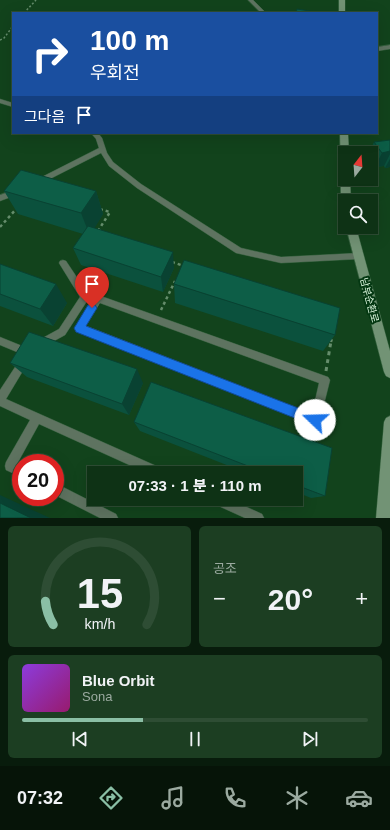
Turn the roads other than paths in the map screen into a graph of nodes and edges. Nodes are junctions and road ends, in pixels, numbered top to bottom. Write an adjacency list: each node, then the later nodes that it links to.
1 (250, 0): 3 (lane)
2 (342, 0): 4 (street)
3 (263, 12)
4 (342, 12)
5 (390, 47): 6 (street)
6 (378, 49)
7 (0, 101): 8 (lane)
8 (12, 105)
9 (95, 134): 11 (lane)
10 (344, 134): 14 (street)
11 (103, 149): 12 (lane); 17 (lane)
12 (30, 187)
13 (22, 190): 15 (lane)
14 (346, 194)
15 (0, 198)
16 (354, 234): 17 (street, 남부순환로)
17 (359, 256): 23 (street, 남부순환로)
18 (62, 263): 19 (lane)
19 (85, 298): 20 (lane); 22 (lane)
20 (98, 299): 20 (lane)
21 (0, 341): 22 (lane)
22 (29, 353): 24 (lane)
23 (390, 372)
24 (0, 400): 25 (lane)
25 (37, 417): 27 (lane); 28 (lane)
26 (390, 422): 33 (street)
27 (17, 454)
28 (144, 466)
29 (64, 494): 31 (lane)
30 (231, 506): 32 (lane)
31 (112, 518)
32 (258, 518)
33 (383, 518)

